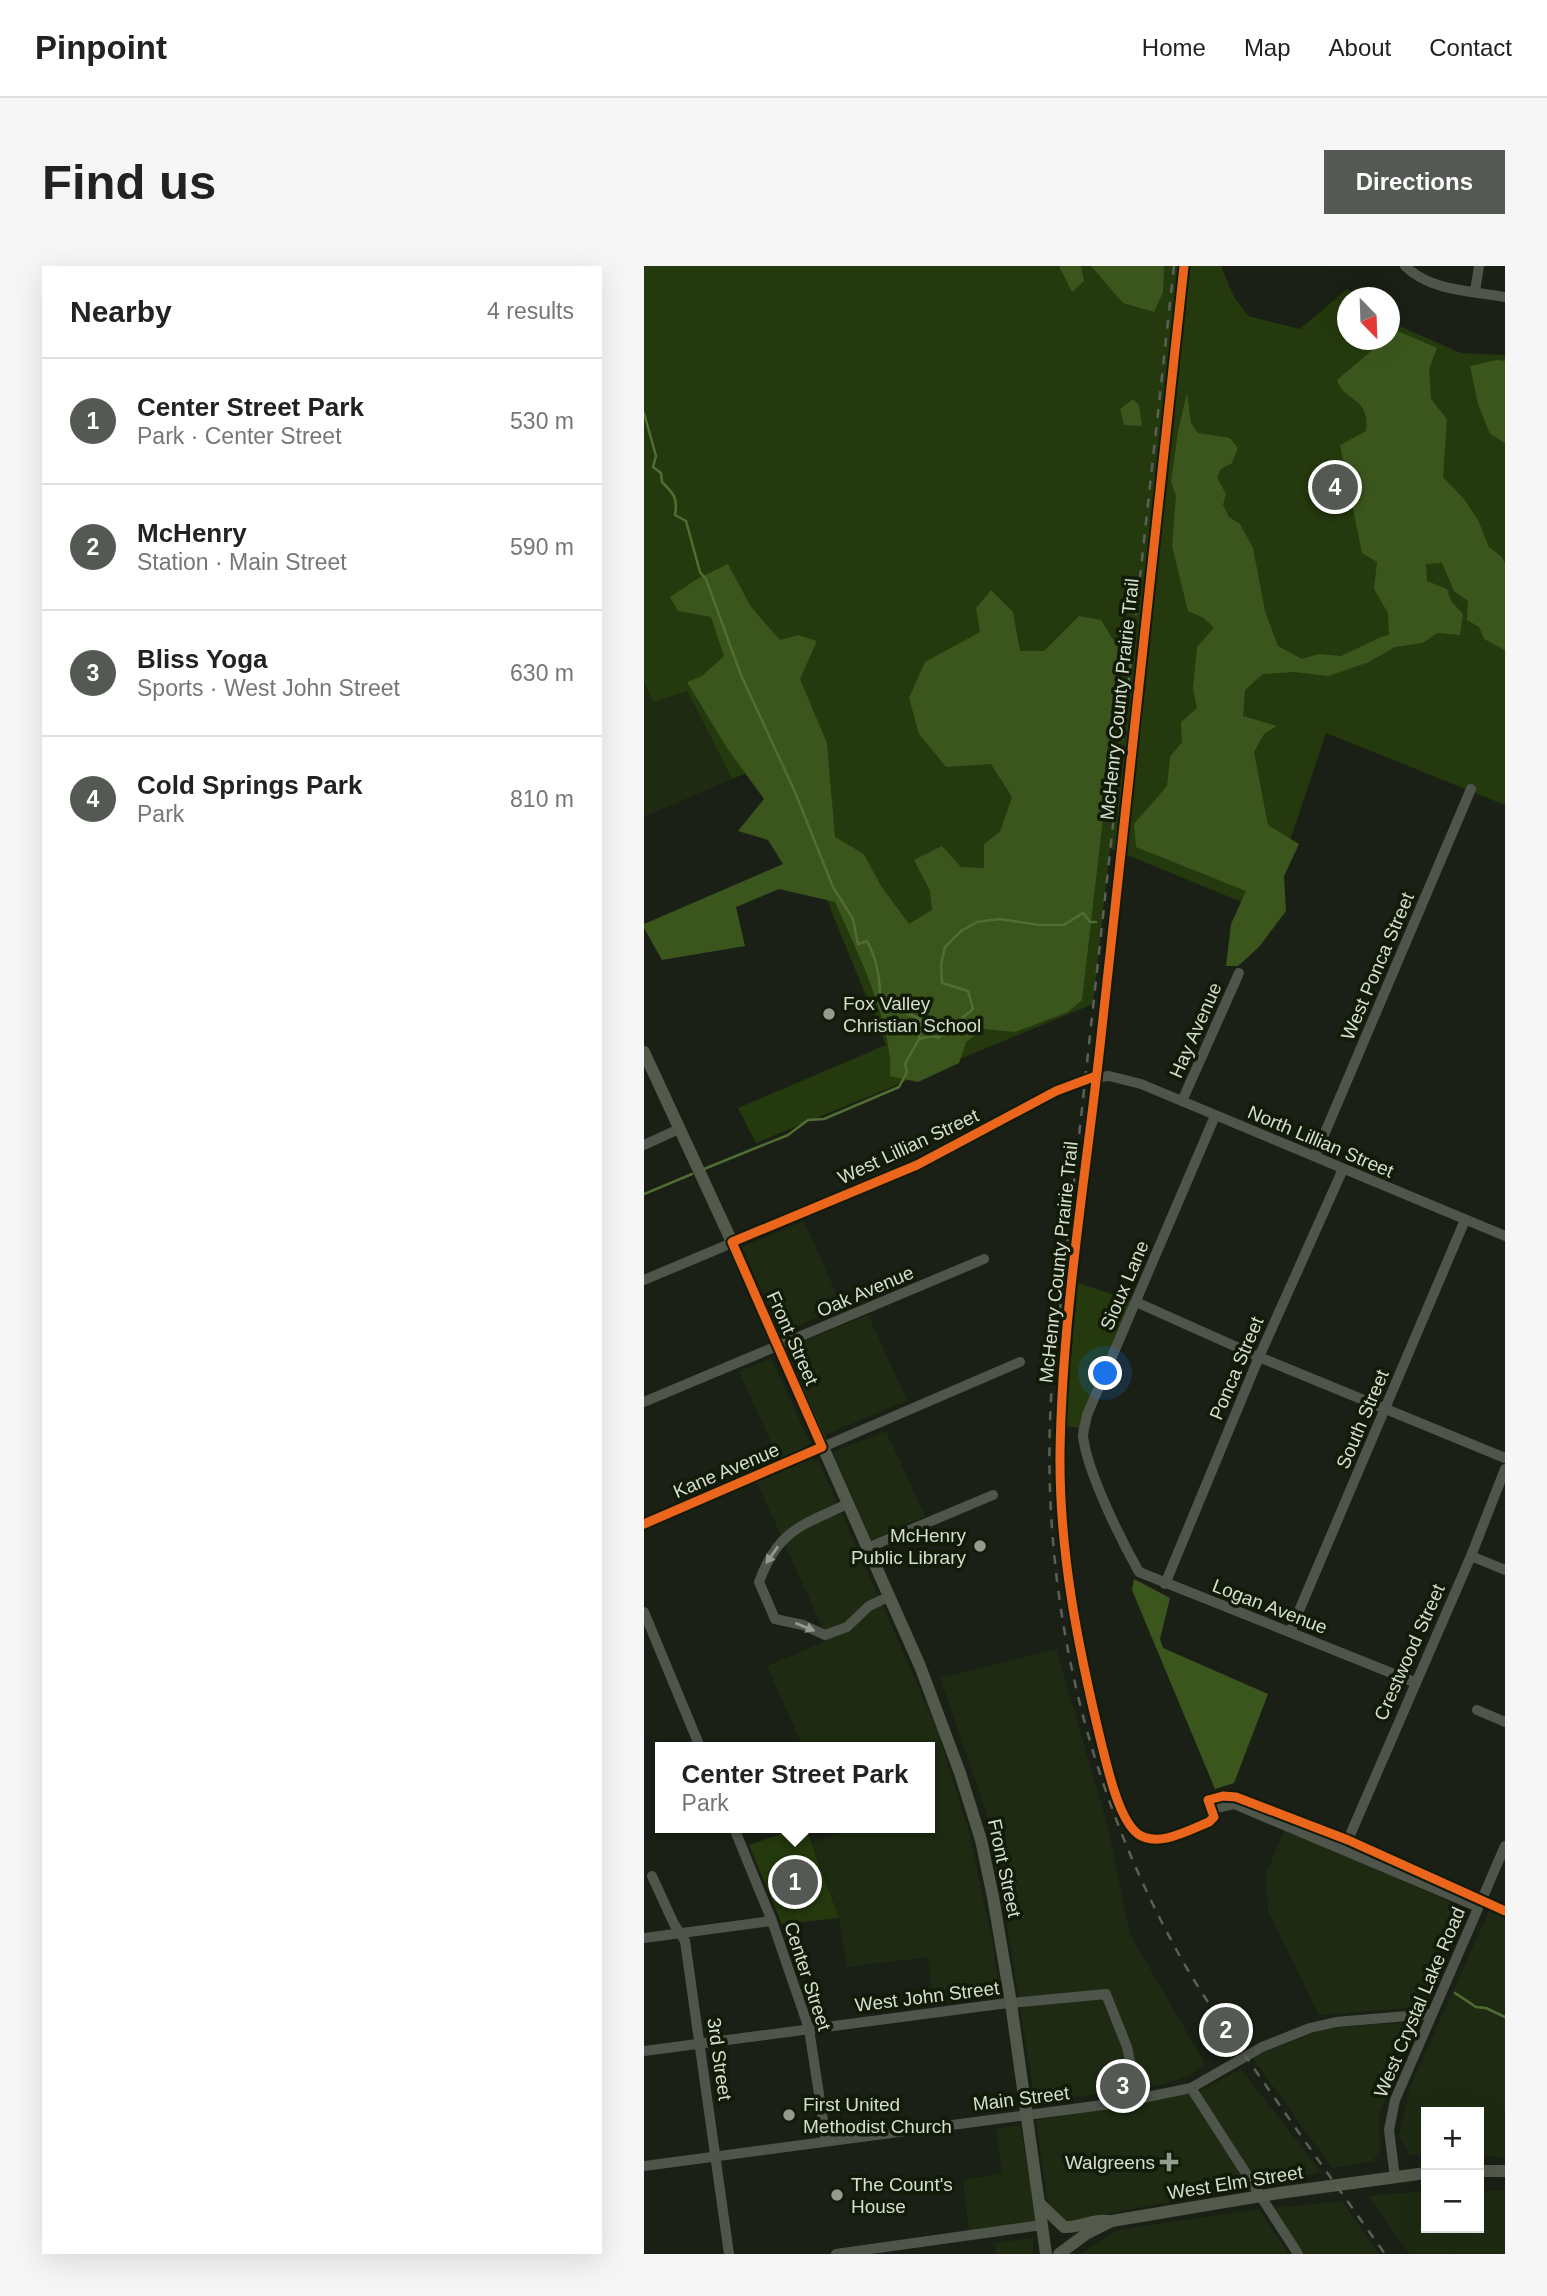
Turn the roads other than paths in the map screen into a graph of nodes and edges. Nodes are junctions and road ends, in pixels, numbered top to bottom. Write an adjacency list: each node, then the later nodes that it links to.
1 (1405, 266): 3 (street)
2 (1479, 266): 3 (street)
3 (1475, 291): 4 (street)
4 (1505, 297)
5 (1471, 789): 13 (street, West Ponca Street)
6 (1239, 973): 9 (street, Hay Avenue)
7 (644, 1052): 11 (main road, Front Street)
8 (1124, 1079): 9 (street, North Lillian Street); 17 (street, West Lillian Street)
9 (1182, 1101): 10 (street, North Lillian Street)
10 (1215, 1116): 13 (street, North Lillian Street); 20 (street, Sioux Lane)
11 (679, 1129): 12 (street); 17 (main road, Front Street)
12 (644, 1144)
13 (1315, 1156): 14 (street, North Lillian Street)
14 (1343, 1168): 15 (street, North Lillian Street); 22 (street, Ponca Street)
15 (1465, 1220): 16 (street, North Lillian Street); 25 (street, South Street)
16 (1505, 1236)
17 (732, 1242): 19 (street, West Lillian Street); 21 (main road, Front Street)
18 (984, 1259): 21 (street, Oak Avenue)
19 (644, 1280)
20 (1136, 1302): 22 (street); 33 (street, Sioux Lane)
21 (778, 1347): 24 (street, Oak Avenue); 26 (main road, Front Street)
22 (1259, 1357): 25 (street); 36 (street, Ponca Street)
23 (1020, 1362): 26 (street, Kane Avenue)
24 (644, 1402)
25 (1386, 1409): 27 (street); 39 (street, South Street)
26 (822, 1447): 30 (main road, Front Street); 31 (street, Kane Avenue)
27 (1505, 1458)
28 (1505, 1469): 34 (street, Crestwood Street)
29 (993, 1495): 32 (street)
30 (847, 1504): 32 (main road, Front Street); 37 (street, one-way to 37)
31 (644, 1524)
32 (867, 1548): 37 (main road, Front Street)
33 (1126, 1548): 36 (street, Logan Avenue)
34 (1471, 1556): 35 (street); 40 (street, Crestwood Street)
35 (1505, 1570)
36 (1165, 1584): 39 (street, Logan Avenue)
37 (888, 1597): 53 (main road, Front Street)
38 (644, 1612): 43 (street)
39 (1290, 1632): 40 (street, Logan Avenue)
40 (1414, 1682): 47 (street, Crestwood Street)
41 (1477, 1710): 42 (street)
42 (1505, 1722)
43 (698, 1742)
44 (1212, 1809): 47 (street)
45 (736, 1833): 50 (street, Center Street)
46 (1505, 1846): 49 (street, West Crystal Lake Road)
47 (1344, 1849): 49 (street)
48 (652, 1876): 51 (street, 3rd Street)
49 (1478, 1907): 54 (street, West Crystal Lake Road)
50 (772, 1921): 51 (street); 55 (street, Center Street)
51 (680, 1933): 52 (street); 56 (street, 3rd Street)
52 (644, 1938)
53 (1011, 2003): 55 (street, West John Street); 59 (street, West John Street); 60 (main road, Front Street)
54 (1431, 2014): 58 (street, Main Street); 67 (street, West Crystal Lake Road)
55 (808, 2029): 56 (street, West John Street); 61 (street, Center Street)
56 (700, 2043): 57 (street, West John Street); 62 (street, 3rd Street)
57 (644, 2051)
58 (1191, 2088): 59 (street, Main Street); 68 (street)
59 (1138, 2099): 60 (street, Main Street)
60 (1027, 2115): 61 (street, Main Street); 69 (main road, Front Street)
61 (825, 2140): 62 (street, Main Street)
62 (715, 2156): 63 (street, Main Street); 72 (street, 3rd Street)
63 (644, 2165)
64 (1484, 2171): 65 (main road)
65 (1505, 2171)
66 (1421, 2174): 67 (main road, West Elm Street)
67 (1395, 2178): 68 (main road, West Elm Street)
68 (1261, 2197): 70 (main road, West Elm Street); 76 (street)
69 (1039, 2203): 70 (main road); 71 (main road, Front Street)
70 (1112, 2221): 75 (main road, West Elm Street)
71 (1042, 2225): 73 (street); 74 (main road, Front Street)
72 (729, 2254)
73 (836, 2254)
74 (1046, 2254)
75 (1059, 2254)
76 (1298, 2254)

